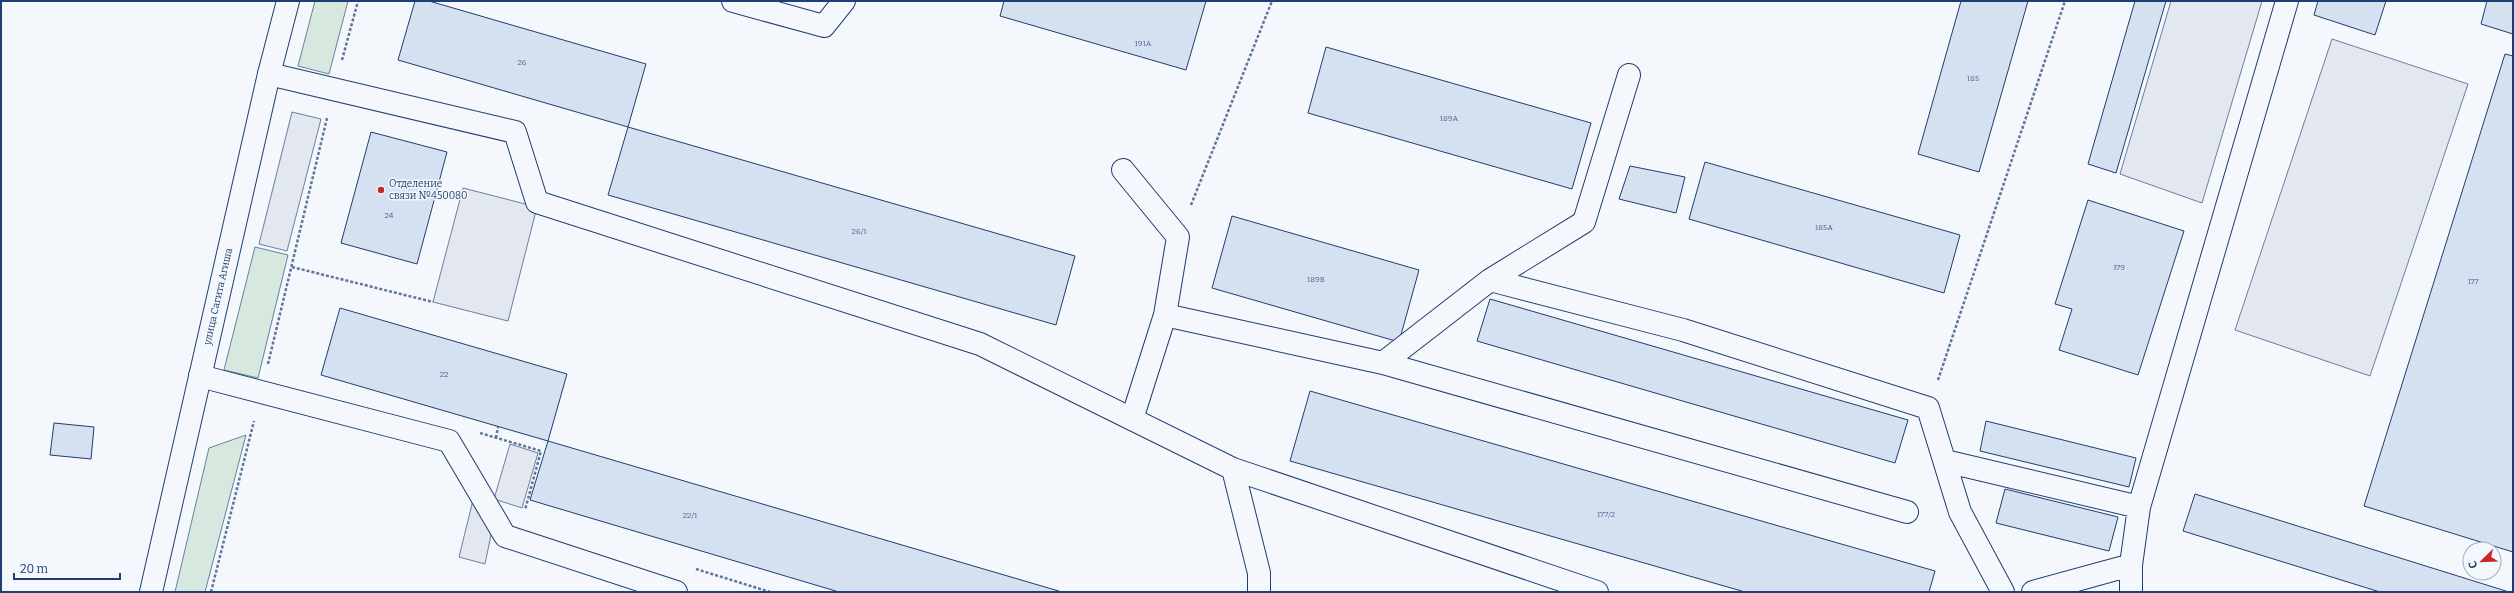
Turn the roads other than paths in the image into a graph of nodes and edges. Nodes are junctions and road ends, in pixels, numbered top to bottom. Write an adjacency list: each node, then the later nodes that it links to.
1 (288, 1): 5 (main road, улица Сагита Агиша)
2 (733, 1): 3 (main road)
3 (844, 1)
4 (2287, 1): 15 (main road)
5 (269, 74): 11 (main road, улица Сагита Агиша); 12 (main road)
6 (1629, 75): 8 (main road)
7 (1123, 170): 9 (main road)
8 (1490, 280): 10 (main road); 13 (main road)
9 (1165, 315): 10 (main road); 12 (main road)
10 (1383, 363): 16 (main road)
11 (200, 376): 18 (main road, улица Сагита Агиша); 19 (main road)
12 (1132, 419): 14 (main road)
13 (1944, 461): 15 (main road); 22 (main road)
14 (1232, 469): 20 (main road); 21 (main road)
15 (2139, 507): 17 (main road)
16 (1907, 512)
17 (2131, 565): 23 (main road); 24 (main road)
18 (151, 592)
19 (676, 592)
20 (1259, 592)
21 (1598, 592)
22 (2003, 592)
23 (2033, 592)
24 (2131, 592)

